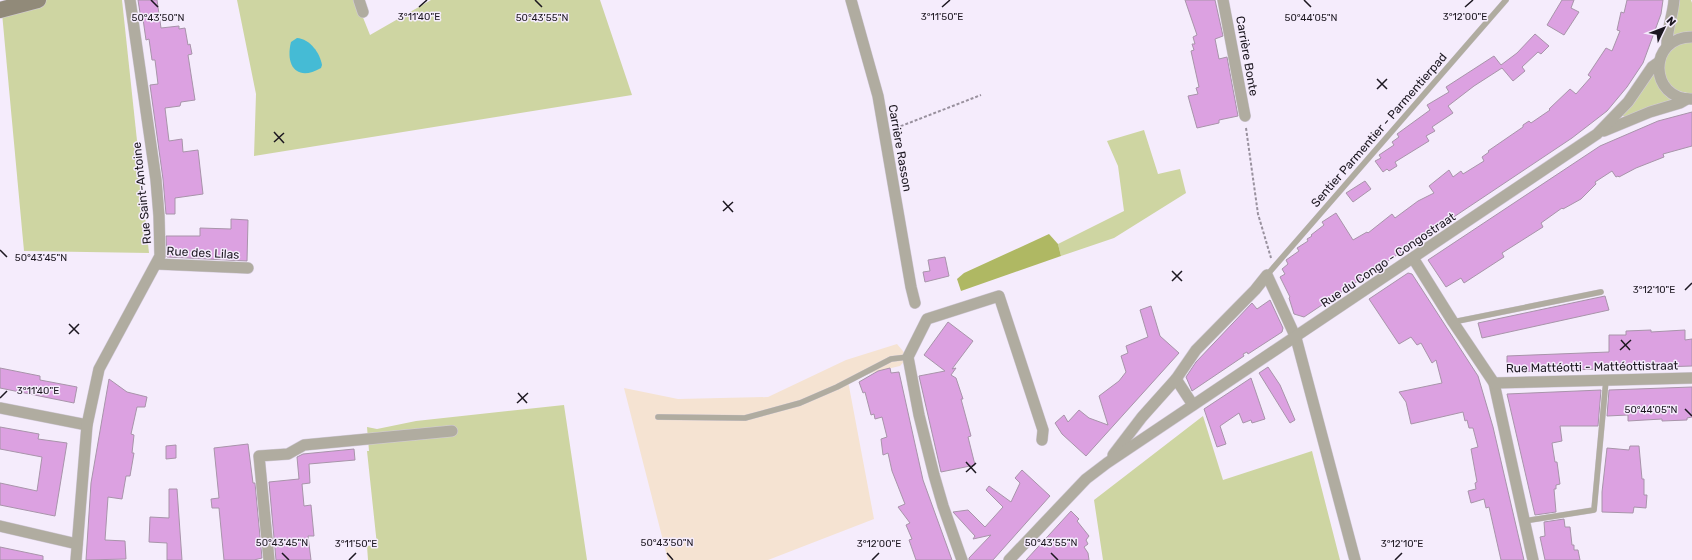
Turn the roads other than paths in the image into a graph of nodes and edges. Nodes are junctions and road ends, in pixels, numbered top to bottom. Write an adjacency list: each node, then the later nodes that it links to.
1 (38, 0): 8 (street)
2 (130, 0): 17 (street, Rue Saint-Antoine)
3 (359, 0): 9 (street)
4 (851, 0): 21 (street, Carrière Rasson)
5 (1223, 0): 14 (street, Carrière Bonte)
6 (1506, 0): 19 (lane, Sentier Parmentier - Parmentierpad)
7 (1674, 0): 11 (street)
8 (0, 10)
9 (363, 12)
10 (1692, 37): 11 (street)
11 (1667, 46): 12 (street, Rue du Congo - Congostraat)
12 (1659, 62): 13 (street); 15 (street, Rue du Congo - Congostraat)
13 (1690, 99): 15 (street, Rue du Congo - Congostraat)
14 (1245, 116)
15 (1597, 134): 16 (street, Rue du Congo - Congostraat)
16 (1413, 258): 22 (street); 23 (street, Rue du Congo - Congostraat)
17 (157, 264): 18 (street, Rue des Lilas); 32 (street, Rue Saint-Antoine)
18 (248, 268)
19 (1271, 271): 23 (street); 26 (street)
20 (1601, 292): 22 (lane)
21 (915, 303)
22 (1453, 322): 28 (street)
23 (1296, 338): 29 (street, Rue du Congo - Congostraat); 43 (street)
24 (908, 357): 31 (lane); 34 (street); 41 (street)
25 (1692, 378): 27 (street, Rue Mattéotti - Mattéottistraat)
26 (1176, 379): 29 (street); 35 (street)
27 (1606, 380): 28 (street, Rue Mattéotti - Mattéottistraat); 36 (lane)
28 (1494, 383): 36 (street)
29 (1193, 405): 35 (street, Rue du Congo - Congostraat)
30 (0, 408): 32 (street)
31 (658, 417)
32 (87, 425): 38 (street, Rue Saint-Antoine)
33 (452, 431): 40 (street)
34 (1042, 440)
35 (1107, 463): 42 (street)
36 (1524, 521): 44 (street)
37 (0, 526): 38 (street)
38 (77, 544): 39 (street, Rue Saint-Antoine)
39 (76, 560)
40 (269, 560)
41 (962, 560)
42 (1009, 560)
43 (1355, 560)
44 (1533, 560)

